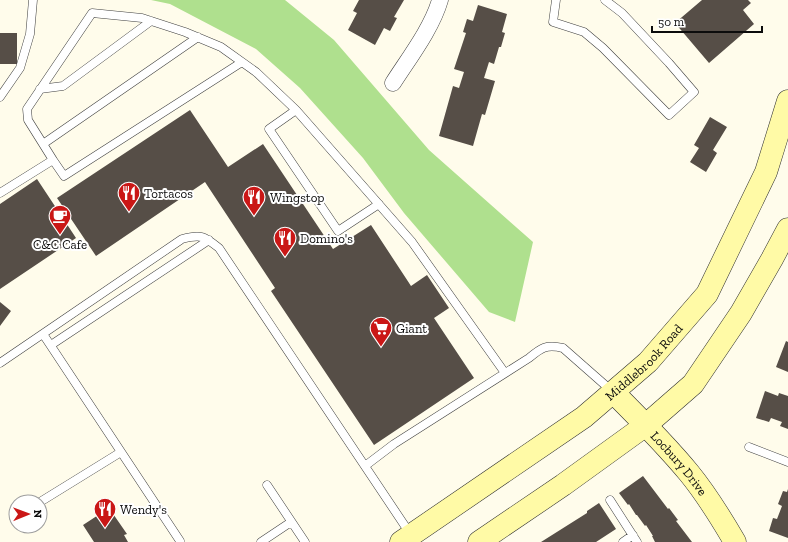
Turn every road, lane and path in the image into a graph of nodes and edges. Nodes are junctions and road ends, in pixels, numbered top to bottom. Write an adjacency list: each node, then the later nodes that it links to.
1 (33, 0): 10 (lane)
2 (440, 0): 8 (street)
3 (556, 0): 4 (lane)
4 (605, 0)
5 (151, 21): 6 (lane); 9 (lane); 9 (lane)
6 (198, 37): 7 (lane); 13 (lane)
7 (242, 62): 12 (lane); 14 (lane)
8 (393, 83)
9 (40, 89): 13 (lane)
10 (0, 97)
11 (788, 101): 23 (main road, Middlebrook Road)
12 (296, 110): 16 (lane); 16 (lane)
13 (43, 144): 14 (lane)
14 (53, 160): 15 (lane)
15 (0, 193)
16 (379, 204): 22 (lane)
17 (788, 228): 24 (main road)
18 (209, 240): 19 (lane); 20 (lane); 28 (lane)
19 (43, 334): 20 (lane); 21 (lane)
20 (50, 345): 26 (lane)
21 (0, 363)
22 (504, 373): 23 (lane); 28 (lane)
23 (614, 393): 24 (main road, Locbury Drive); 33 (main road, Middlebrook Road)
24 (646, 425): 38 (main road); 40 (main road, Locbury Drive)
25 (749, 447): 27 (lane)
26 (121, 452): 30 (lane); 35 (lane)
27 (788, 462)
28 (365, 466): 33 (lane)
29 (266, 485): 32 (lane)
30 (48, 497)
31 (610, 500): 34 (lane)
32 (291, 522): 36 (lane); 37 (lane)
33 (406, 539)
34 (635, 539): 39 (lane)
35 (179, 542)
36 (261, 542)
37 (305, 542)
38 (479, 542)
39 (623, 542)
40 (735, 542)

